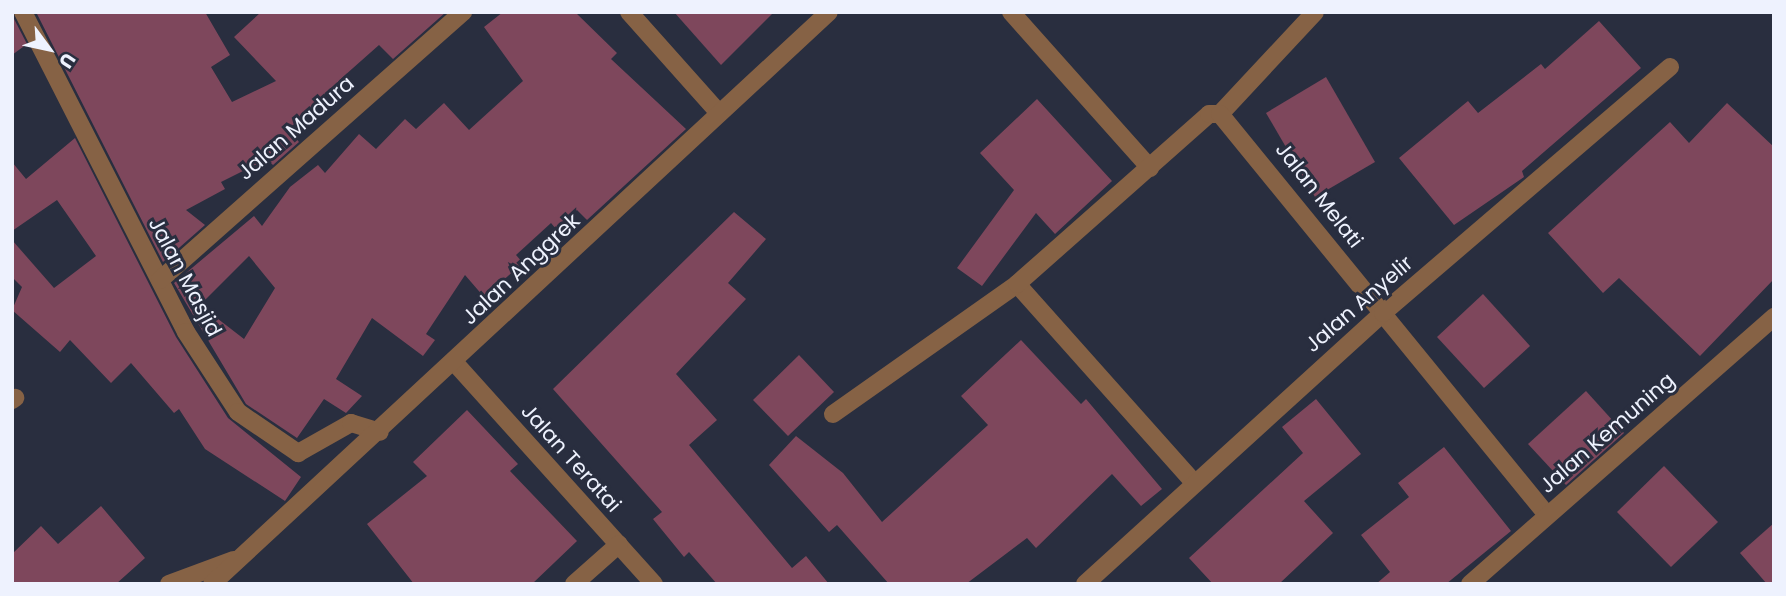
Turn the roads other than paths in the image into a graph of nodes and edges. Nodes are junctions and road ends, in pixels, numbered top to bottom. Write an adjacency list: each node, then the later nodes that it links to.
1 (23, 12): 11 (street, Jalan Masjid)
2 (463, 12): 11 (street, Jalan Madura)
3 (629, 12): 8 (street)
4 (829, 12): 8 (street, Jalan Anggrek)
5 (1011, 12): 10 (street)
6 (1315, 12): 9 (street)
7 (1670, 67): 13 (street, Jalan Anyelir)
8 (719, 113): 15 (street, Jalan Anggrek)
9 (1220, 114): 10 (street); 13 (street, Jalan Melati)
10 (1150, 168): 12 (street)
11 (160, 280): 17 (street, Jalan Masjid)
12 (1017, 284): 16 (street); 18 (street)
13 (1382, 313): 18 (street, Jalan Anyelir); 19 (street, Jalan Melati)
14 (1774, 317): 19 (street, Jalan Kemuning)
15 (455, 363): 17 (street, Jalan Anggrek); 20 (street, Jalan Teratai)
16 (833, 414)
17 (380, 432): 21 (street, Jalan Anggrek)
18 (1194, 483): 26 (street, Jalan Anyelir)
19 (1548, 516): 27 (street, Jalan Kemuning)
20 (619, 544): 24 (street); 25 (street, Jalan Teratai)
21 (242, 557): 22 (street, Jalan Anggrek); 23 (street, Jalan Anggrek)
22 (169, 584)
23 (212, 584)
24 (574, 584)
25 (654, 584)
26 (1085, 584)
27 (1470, 584)

